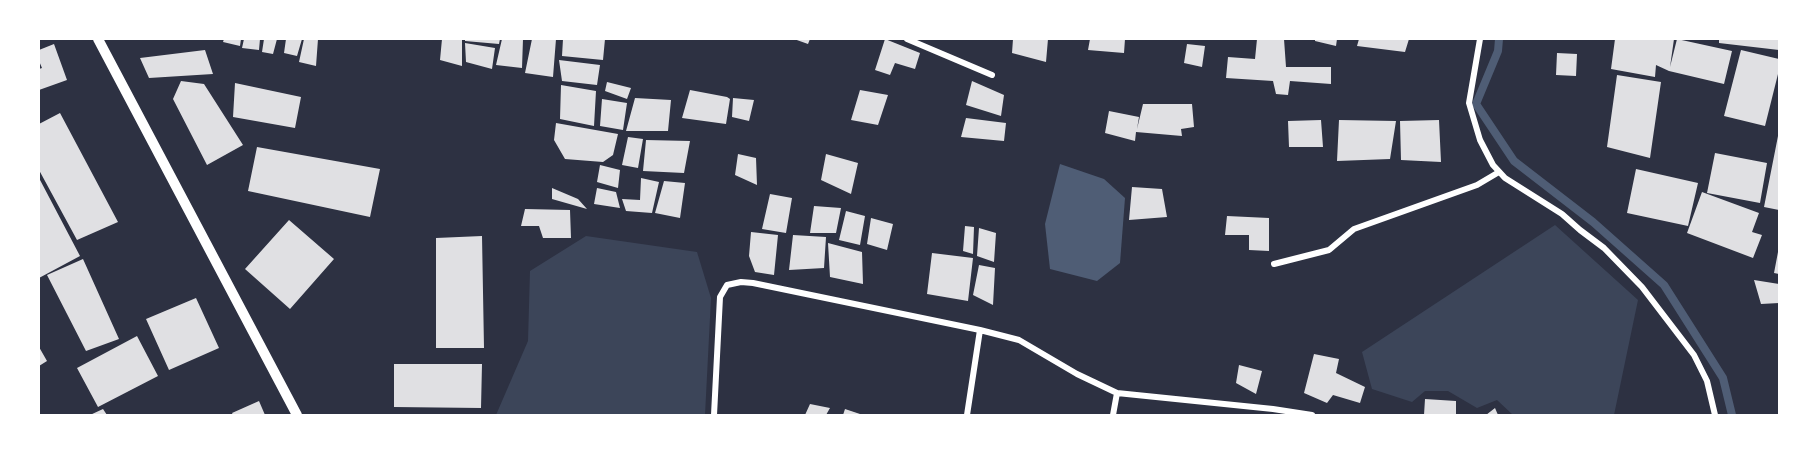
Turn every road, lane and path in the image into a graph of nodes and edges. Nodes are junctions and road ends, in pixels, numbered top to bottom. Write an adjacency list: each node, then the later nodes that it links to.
1 (98, 39): 9 (street)
2 (907, 39): 4 (street)
3 (1480, 39): 5 (street)
4 (992, 75)
5 (1499, 172): 6 (street); 14 (street)
6 (1274, 264)
7 (980, 330): 8 (street); 10 (street); 11 (street)
8 (1116, 393): 12 (street); 13 (street)
9 (297, 415)
10 (714, 415)
11 (967, 415)
12 (1113, 415)
13 (1312, 415)
14 (1715, 415)

